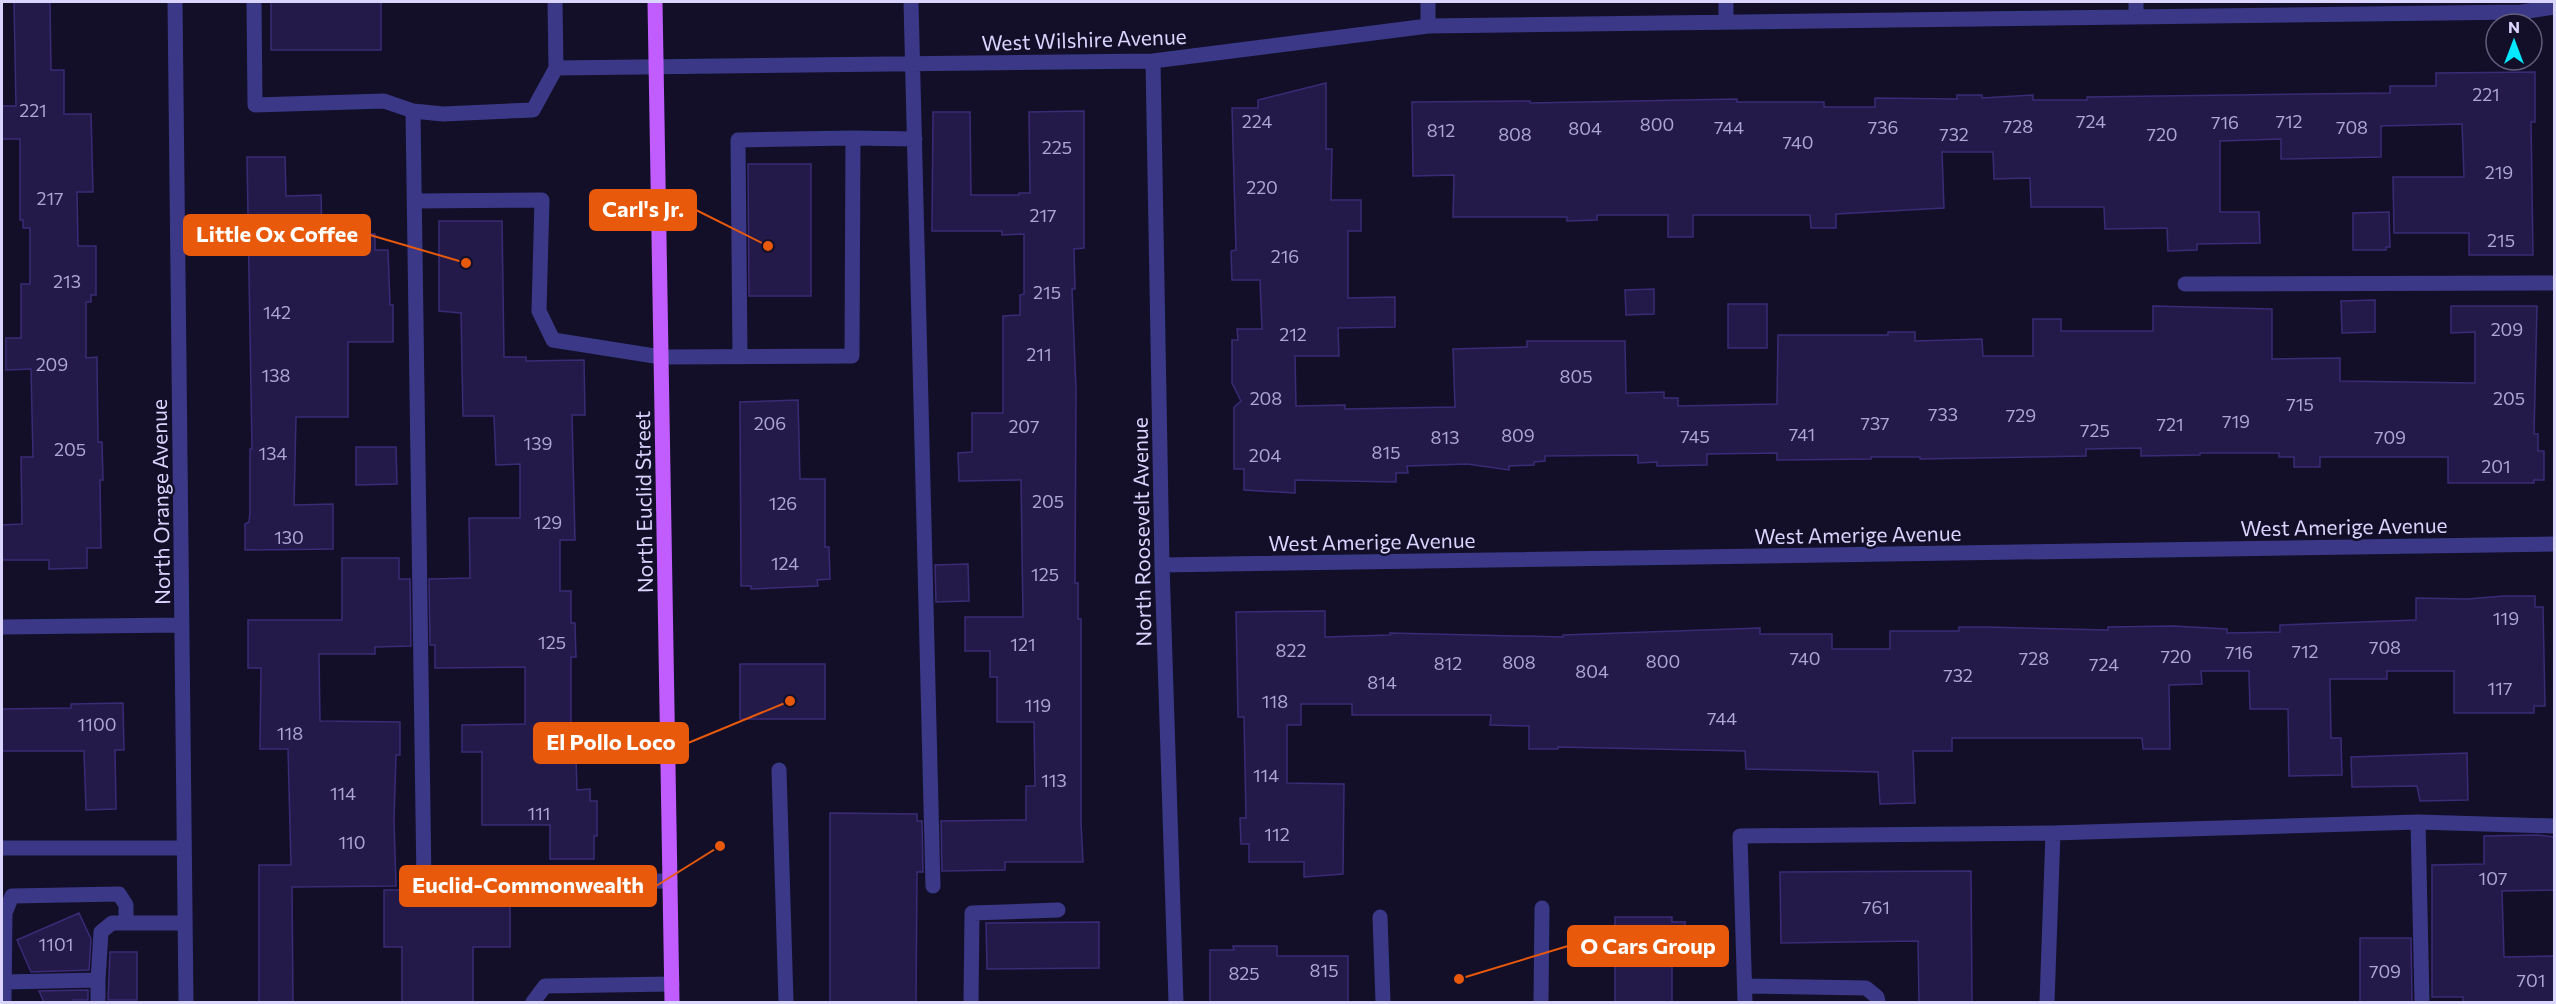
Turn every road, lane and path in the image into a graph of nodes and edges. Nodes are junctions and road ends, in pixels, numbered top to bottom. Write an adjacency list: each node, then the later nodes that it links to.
1 (175, 2): 28 (street, North Orange Avenue)
2 (254, 2): 18 (street)
3 (555, 2): 17 (street)
4 (655, 2): 16 (main road, North Euclid Street)
5 (911, 2): 15 (street)
6 (1428, 2): 13 (street)
7 (1726, 2): 12 (street)
8 (2554, 7): 11 (street, West Wilshire Avenue)
9 (2379, 8): 10 (street, West Wilshire Avenue); 11 (street, West Wilshire Avenue)
10 (2136, 9): 12 (street, West Wilshire Avenue)
11 (2521, 12)
12 (1726, 22): 13 (street, West Wilshire Avenue)
13 (1428, 26): 14 (street, West Wilshire Avenue)
14 (1153, 61): 15 (street, West Wilshire Avenue); 27 (street, North Roosevelt Avenue)
15 (913, 65): 16 (street, West Wilshire Avenue); 20 (street)
16 (656, 66): 17 (street, West Wilshire Avenue); 25 (main road, North Euclid Street)
17 (556, 68): 18 (street)
18 (413, 111): 21 (street)
19 (853, 138): 20 (street); 24 (street); 24 (street)
20 (915, 139): 37 (street)
21 (415, 201): 25 (street); 36 (street)
22 (2554, 283): 23 (street)
23 (2185, 284)
24 (740, 356): 25 (street)
25 (661, 357): 36 (main road, North Euclid Street)
26 (2554, 544): 27 (street, West Amerige Avenue)
27 (1162, 565): 54 (street, North Roosevelt Avenue)
28 (182, 625): 29 (street); 35 (street, North Orange Avenue)
29 (2, 627)
30 (778, 770): 52 (street)
31 (2418, 822): 32 (street); 33 (street); 60 (street)
32 (2554, 826)
33 (2054, 833): 46 (street); 59 (street)
34 (2, 848): 35 (street)
35 (184, 848): 42 (street, North Orange Avenue)
36 (670, 881): 45 (main road, North Euclid Street)
37 (933, 886)
38 (1542, 908): 56 (street)
39 (1058, 910): 53 (street)
40 (1380, 917): 55 (street)
41 (126, 923): 42 (street); 43 (street); 44 (street)
42 (185, 923): 49 (street, North Orange Avenue)
43 (99, 980): 44 (street); 48 (street)
44 (5, 982): 47 (street)
45 (672, 984): 50 (street); 51 (main road, North Euclid Street)
46 (1745, 986): 57 (street); 58 (street)
47 (4, 1002)
48 (98, 1002)
49 (186, 1002)
50 (533, 1002)
51 (672, 1002)
52 (786, 1002)
53 (971, 1002)
54 (1176, 1002)
55 (1383, 1002)
56 (1541, 1002)
57 (1745, 1002)
58 (1878, 1002)
59 (2047, 1002)
60 (2422, 1002)

